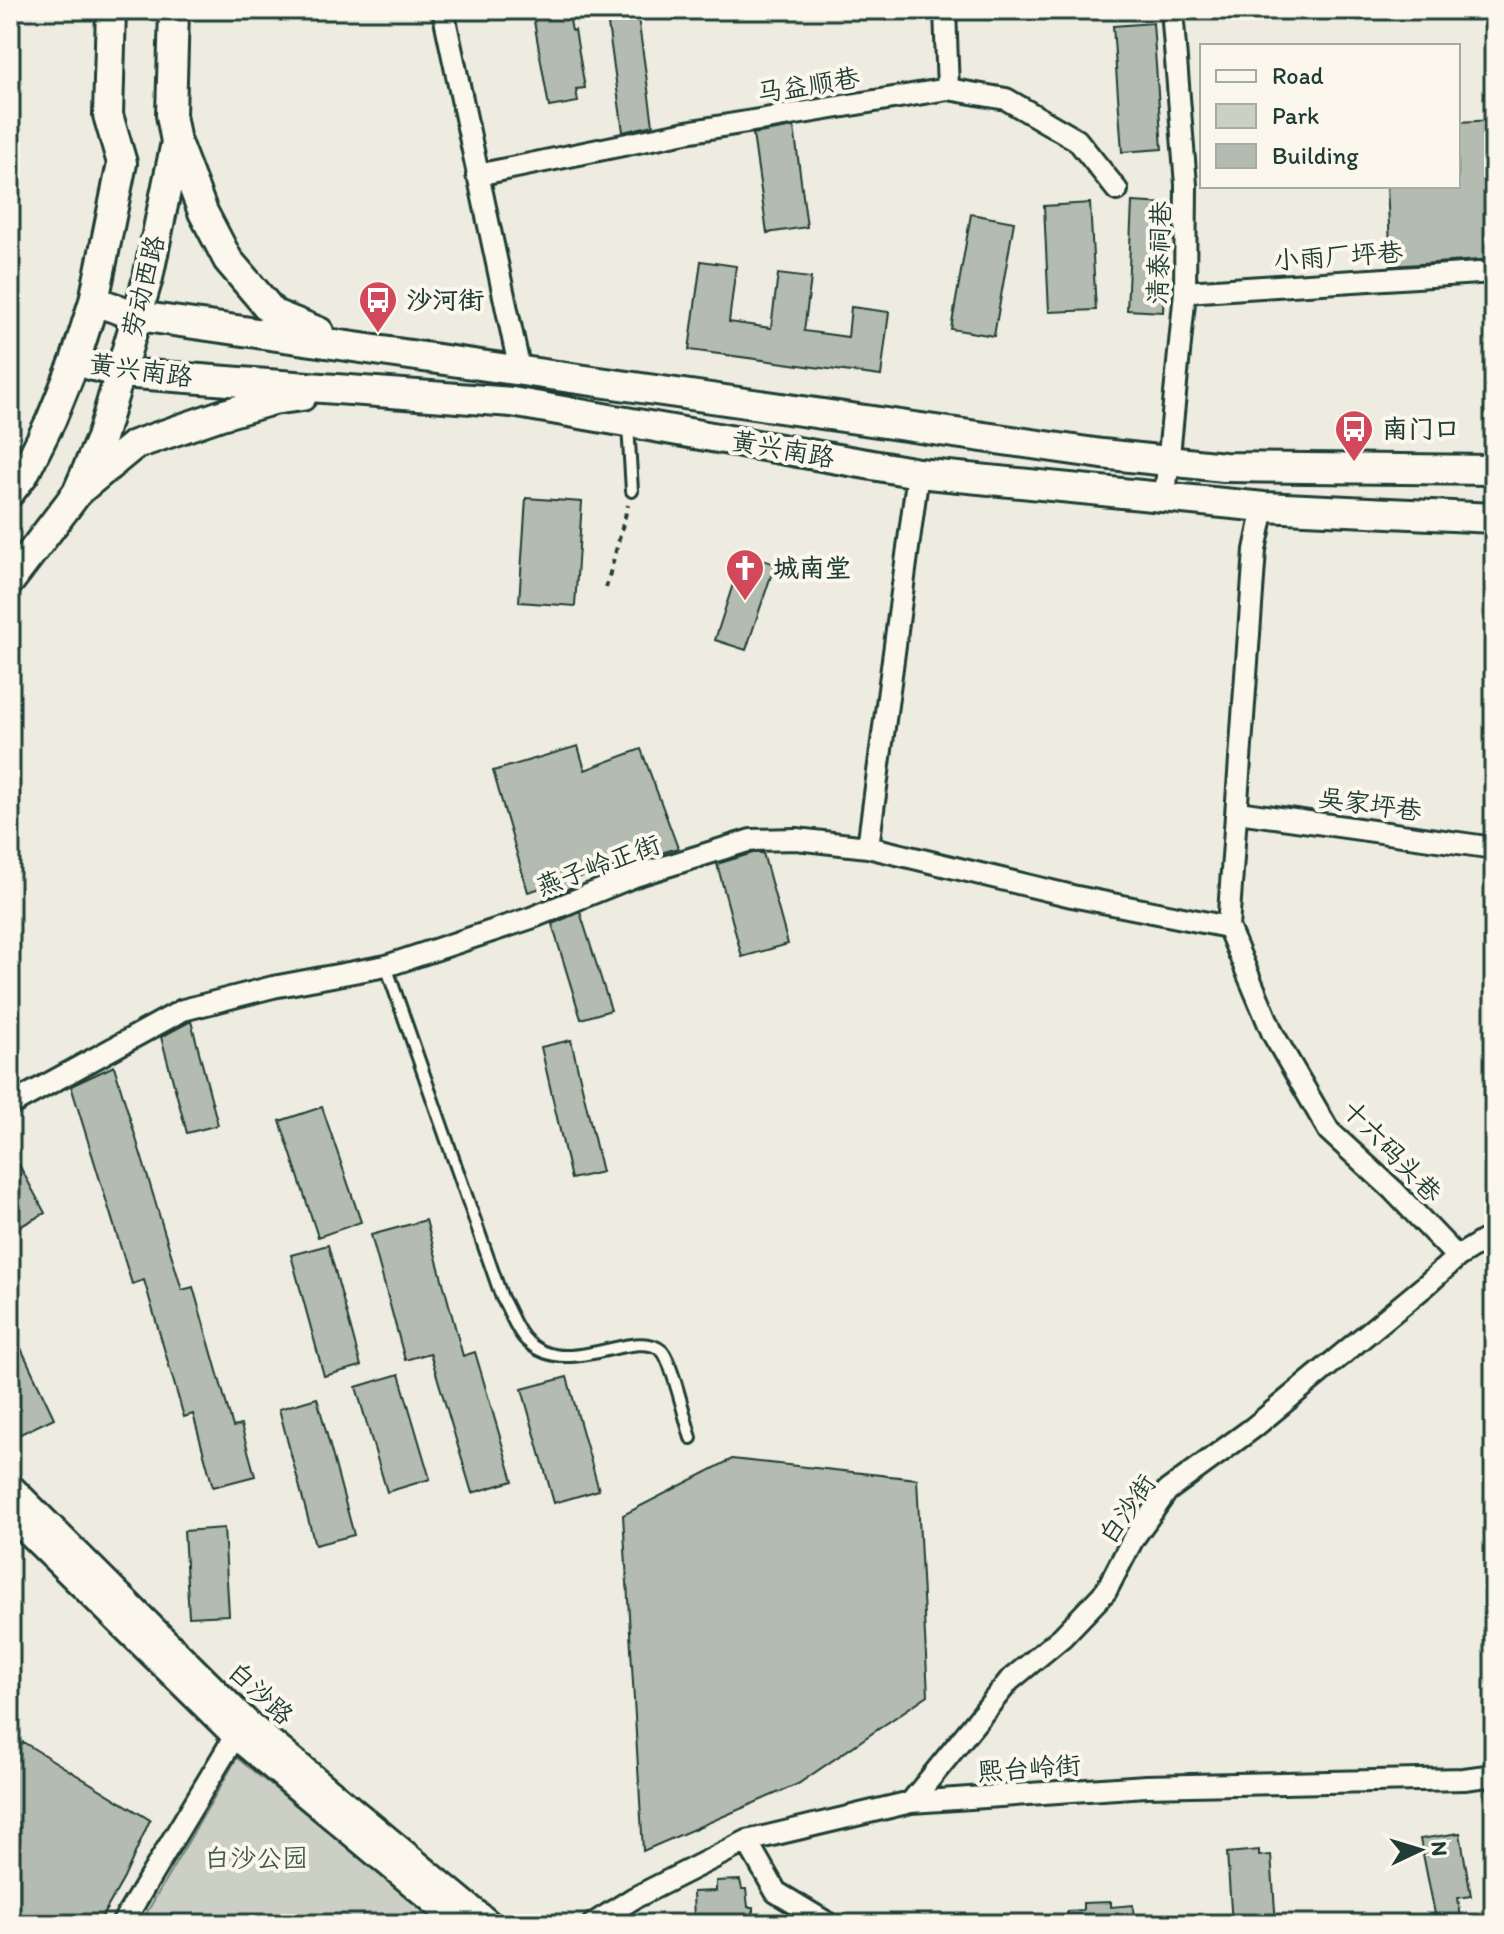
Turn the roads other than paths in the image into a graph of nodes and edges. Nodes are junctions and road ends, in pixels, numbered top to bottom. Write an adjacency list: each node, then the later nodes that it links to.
1 (111, 10): 12 (main road, 劳动西路)
2 (174, 10): 7 (main road, 劳动西路)
3 (443, 10): 8 (street)
4 (945, 10): 6 (street)
5 (1172, 10): 11 (street, 清泰祠巷)
6 (948, 89): 8 (street, 马益顺巷); 9 (street, 马益顺巷)
7 (176, 142): 13 (main road, 劳动西路); 14 (main road)
8 (477, 175): 16 (street)
9 (1117, 190)
10 (1494, 272): 11 (street, 小雨厂坪巷)
11 (1185, 292): 20 (street, 清泰祠巷)
12 (94, 301): 13 (main road, 黄兴南路); 15 (main road, 劳动西路)
13 (138, 316): 14 (main road, 黄兴南路); 17 (main road, 劳动西路)
14 (365, 350): 16 (main road, 黄兴南路)
15 (75, 361): 17 (main road, 黄兴南路); 24 (main road, 劳动西路)
16 (520, 371): 20 (main road, 黄兴南路)
17 (121, 373): 18 (main road, 黄兴南路); 25 (main road, 劳动西路)
18 (350, 389): 19 (main road, 黄兴南路); 25 (main road)
19 (628, 422): 22 (main road, 黄兴南路); 23 (lane)
20 (1169, 462): 21 (main road, 黄兴南路); 26 (street, 清泰祠巷)
21 (1494, 470)
22 (918, 473): 26 (main road, 黄兴南路); 31 (street)
23 (632, 491)
24 (10, 492)
25 (77, 493): 29 (main road, 劳动西路)
26 (1165, 496): 27 (main road, 黄兴南路)
27 (1264, 507): 28 (main road, 黄兴南路); 30 (street)
28 (1494, 518)
29 (10, 581)
30 (1238, 812): 32 (street, 吴家坪巷); 33 (street)
31 (868, 847): 33 (street, 燕子岭正街); 34 (street, 燕子岭正街)
32 (1494, 848)
33 (1228, 927): 37 (street, 十六码头巷)
34 (386, 966): 35 (street, 燕子岭正街); 38 (lane)
35 (10, 1105)
36 (1494, 1239): 37 (street, 白沙街)
37 (1457, 1257): 43 (street, 白沙街)
38 (691, 1438)
39 (10, 1486): 47 (street, 白沙路)
40 (10, 1515): 41 (street, 白沙路)
41 (235, 1736): 45 (street); 46 (street, 白沙路)
42 (1494, 1775): 43 (street, 熙台岭街)
43 (911, 1802): 44 (street, 熙台岭街)
44 (747, 1841): 48 (street, 熙台岭街); 49 (street)
45 (122, 1924)
46 (460, 1924)
47 (490, 1924)
48 (593, 1924)
49 (829, 1924)

